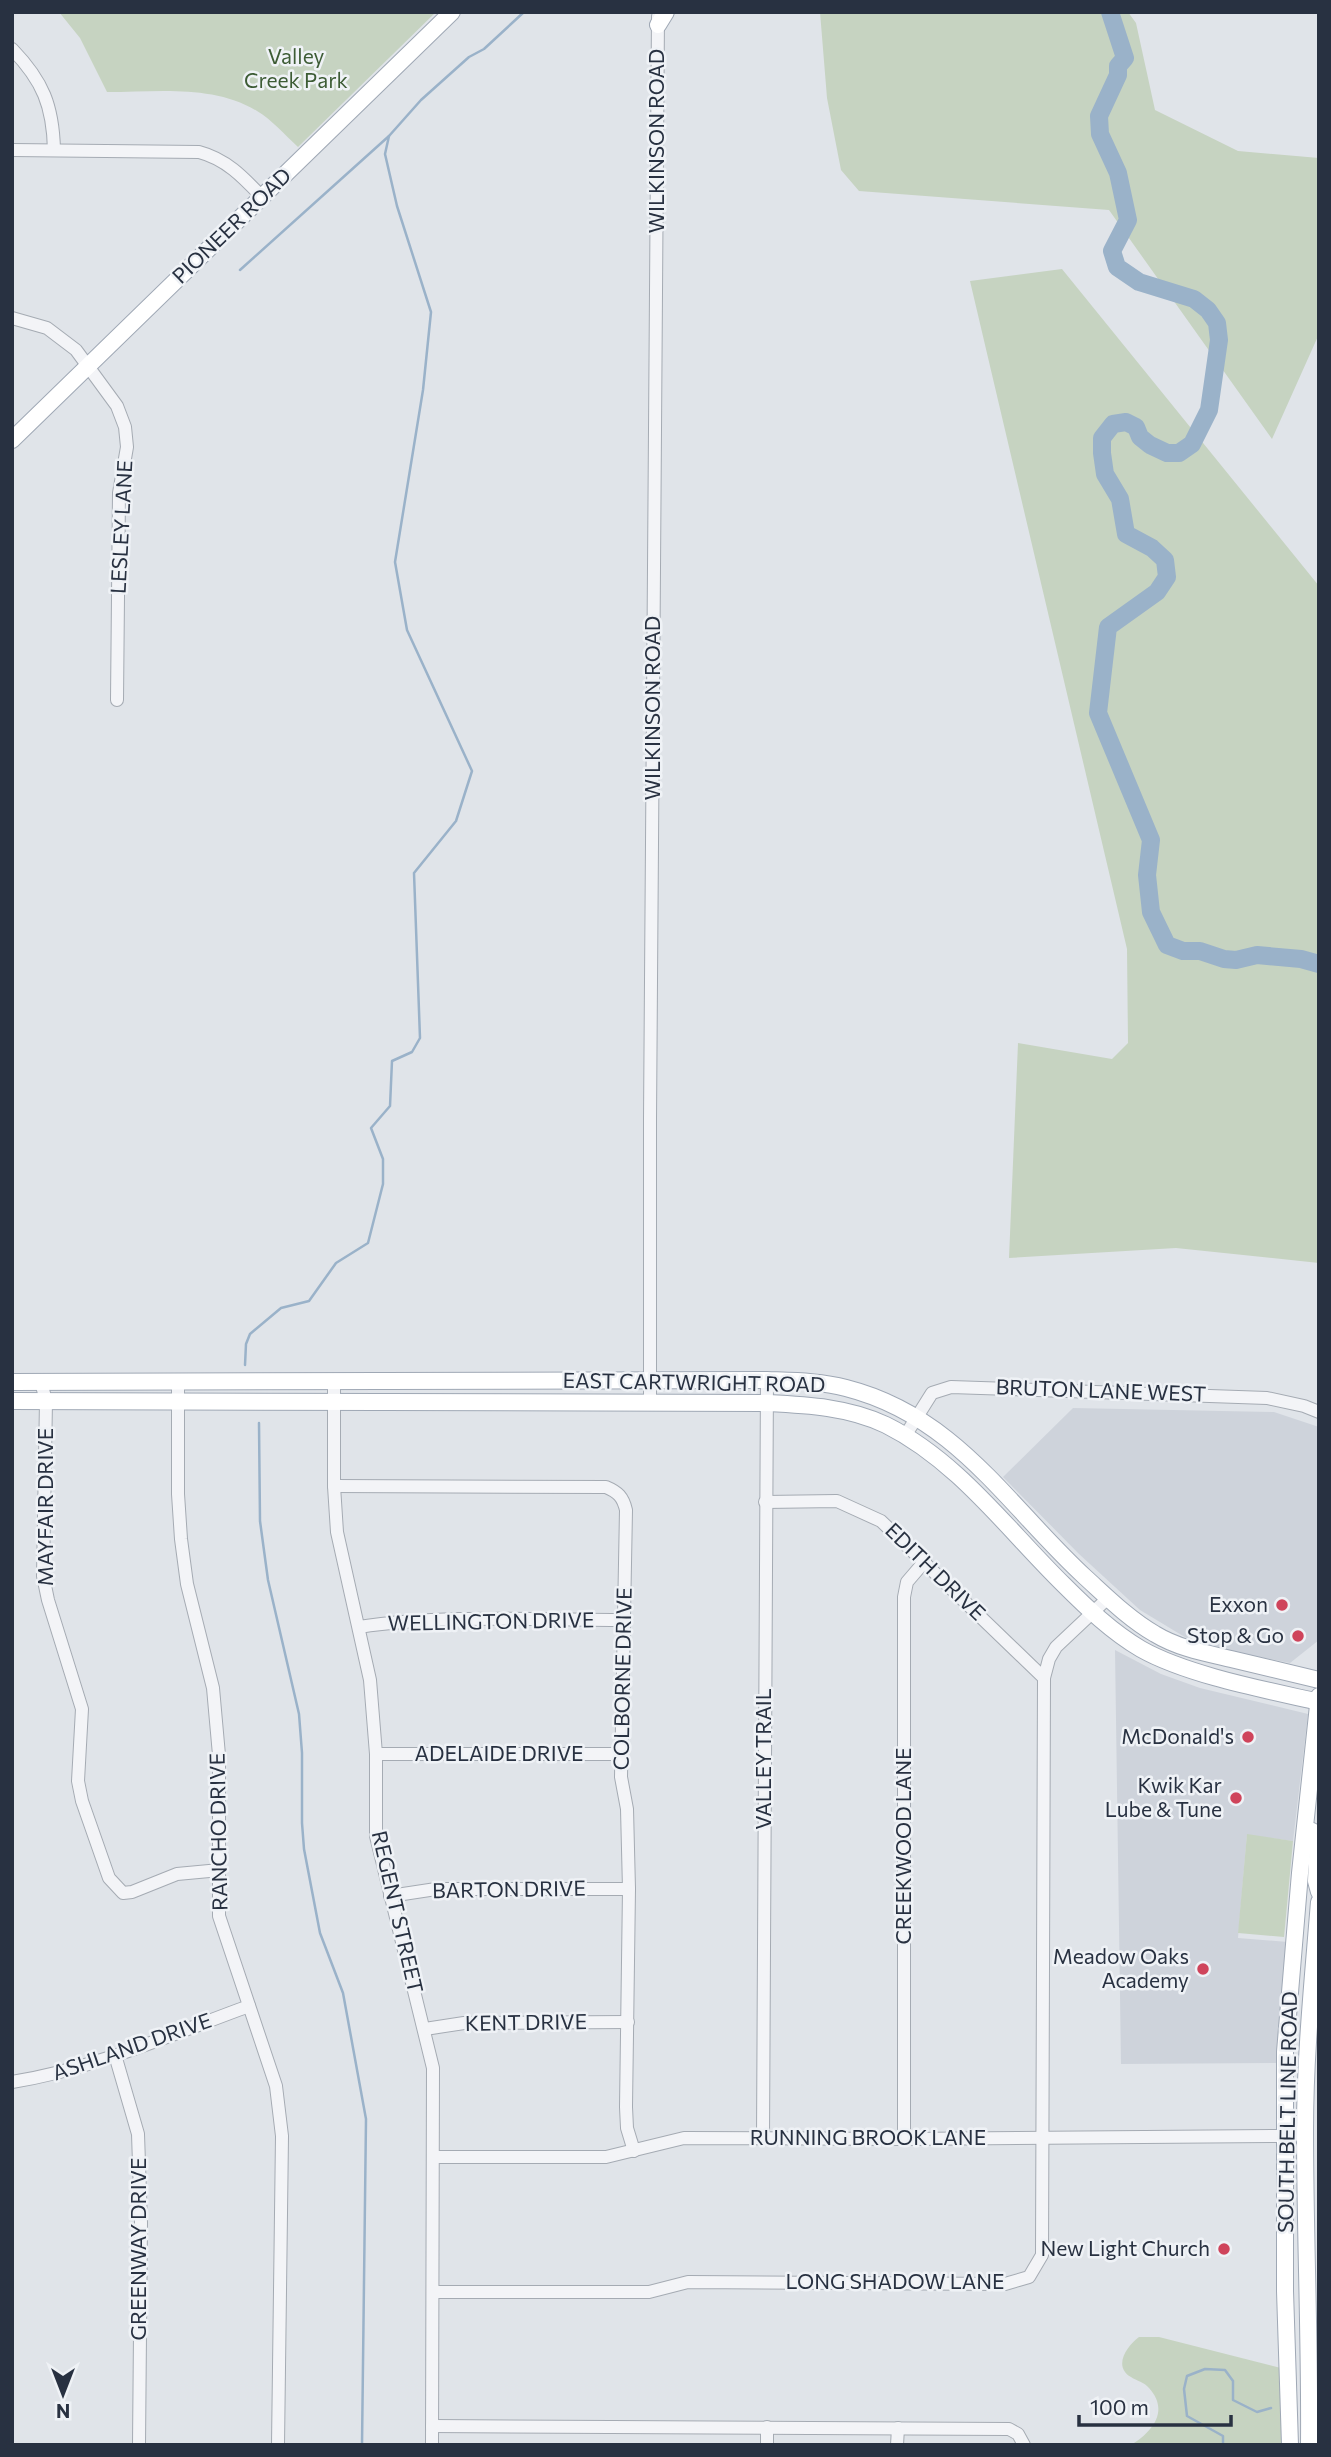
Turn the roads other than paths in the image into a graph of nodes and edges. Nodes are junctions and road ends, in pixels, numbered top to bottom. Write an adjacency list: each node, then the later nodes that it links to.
1 (452, 12): 6 (main road, PIONEER ROAD)
2 (661, 16): 11 (street, WILKINSON ROAD)
3 (12, 49): 5 (street)
4 (12, 150): 5 (street)
5 (54, 150): 6 (street)
6 (262, 197): 8 (main road, PIONEER ROAD)
7 (12, 318): 8 (street, LESLEY LANE)
8 (87, 367): 9 (main road, PIONEER ROAD); 10 (street, LESLEY LANE)
9 (12, 440)
10 (117, 699)
11 (649, 1380): 12 (main road, EAST CARTWRIGHT ROAD); 14 (main road, EAST CARTWRIGHT ROAD); 21 (street, WILKINSON ROAD)
12 (767, 1380): 22 (street, VALLEY TRAIL); 24 (main road, EAST CARTWRIGHT ROAD)
13 (178, 1381): 14 (main road, EAST CARTWRIGHT ROAD); 16 (main road, EAST CARTWRIGHT ROAD); 19 (street, RANCHO DRIVE)
14 (334, 1381): 20 (street, REGENT STREET)
15 (12, 1382): 16 (main road, EAST CARTWRIGHT ROAD)
16 (41, 1382): 18 (street, MAYFAIR DRIVE)
17 (12, 1401): 18 (main road, EAST CARTWRIGHT ROAD)
18 (46, 1401): 19 (main road, EAST CARTWRIGHT ROAD); 39 (street, MAYFAIR DRIVE)
19 (178, 1402): 20 (main road, EAST CARTWRIGHT ROAD); 39 (street, RANCHO DRIVE)
20 (334, 1402): 21 (main road, EAST CARTWRIGHT ROAD); 26 (street, REGENT STREET)
21 (650, 1403): 22 (main road, EAST CARTWRIGHT ROAD)
22 (767, 1403): 25 (main road, EAST CARTWRIGHT ROAD); 27 (street, VALLEY TRAIL)
23 (1319, 1412): 24 (street, BRUTON LANE WEST)
24 (917, 1416): 25 (street, BRUTON LANE WEST); 29 (main road, EAST CARTWRIGHT ROAD)
25 (905, 1436): 30 (main road, EAST CARTWRIGHT ROAD)
26 (334, 1486): 31 (street, COLBORNE DRIVE); 32 (street, REGENT STREET)
27 (765, 1502): 28 (street, EDITH DRIVE); 51 (street, VALLEY TRAIL)
28 (925, 1561): 33 (street, EDITH DRIVE); 53 (street, CREEKWOOD LANE)
29 (1108, 1598): 30 (street, LONG SHADOW LANE); 34 (main road, EAST CARTWRIGHT ROAD)
30 (1091, 1612): 33 (street, LONG SHADOW LANE); 35 (main road, EAST CARTWRIGHT ROAD)
31 (623, 1620): 32 (street, WELLINGTON DRIVE); 37 (street, COLBORNE DRIVE)
32 (359, 1627): 36 (street, REGENT STREET)
33 (1044, 1678): 52 (street, LONG SHADOW LANE)
34 (1319, 1680)
35 (1318, 1700): 38 (main road, SOUTH BELT LINE ROAD)
36 (376, 1754): 37 (street, ADELAIDE DRIVE); 42 (street, REGENT STREET)
37 (622, 1754): 40 (street, COLBORNE DRIVE)
38 (1305, 1829): 41 (main road); 50 (main road, SOUTH BELT LINE ROAD)
39 (220, 1870): 44 (street, RANCHO DRIVE)
40 (629, 1889): 42 (street, BARTON DRIVE); 45 (street, COLBORNE DRIVE)
41 (1319, 1892)
42 (390, 1896): 46 (street, REGENT STREET)
43 (1319, 1902): 49 (main road, SOUTH BELT LINE ROAD)
44 (249, 2006): 47 (street, ASHLAND DRIVE); 64 (street, RANCHO DRIVE)
45 (628, 2022): 46 (street, KENT DRIVE); 54 (street, COLBORNE DRIVE)
46 (425, 2029): 55 (street, REGENT STREET)
47 (115, 2056): 48 (street, ASHLAND DRIVE); 63 (street, GREENWAY DRIVE)
48 (12, 2082)
49 (1305, 2130): 50 (street, RUNNING BROOK LANE); 57 (main road, SOUTH BELT LINE ROAD)
50 (1283, 2136): 52 (street, RUNNING BROOK LANE); 56 (main road, SOUTH BELT LINE ROAD)
51 (763, 2138): 53 (street, RUNNING BROOK LANE); 54 (street, RUNNING BROOK LANE)
52 (1043, 2138): 53 (street, RUNNING BROOK LANE); 58 (street, LONG SHADOW LANE)
53 (904, 2139)
54 (634, 2151): 55 (street, RUNNING BROOK LANE)
55 (433, 2157): 58 (street, REGENT STREET)
56 (1285, 2291): 57 (main road); 68 (main road, SOUTH BELT LINE ROAD)
57 (1309, 2291): 69 (main road, SOUTH BELT LINE ROAD)
58 (433, 2292): 59 (street, REGENT STREET)
59 (432, 2426): 60 (street); 65 (street, REGENT STREET)
60 (767, 2427): 61 (street); 66 (street)
61 (898, 2428): 62 (street); 67 (street)
62 (1021, 2440)
63 (139, 2445)
64 (278, 2445)
65 (432, 2445)
66 (767, 2445)
67 (897, 2445)
68 (1290, 2445)
69 (1309, 2445)

